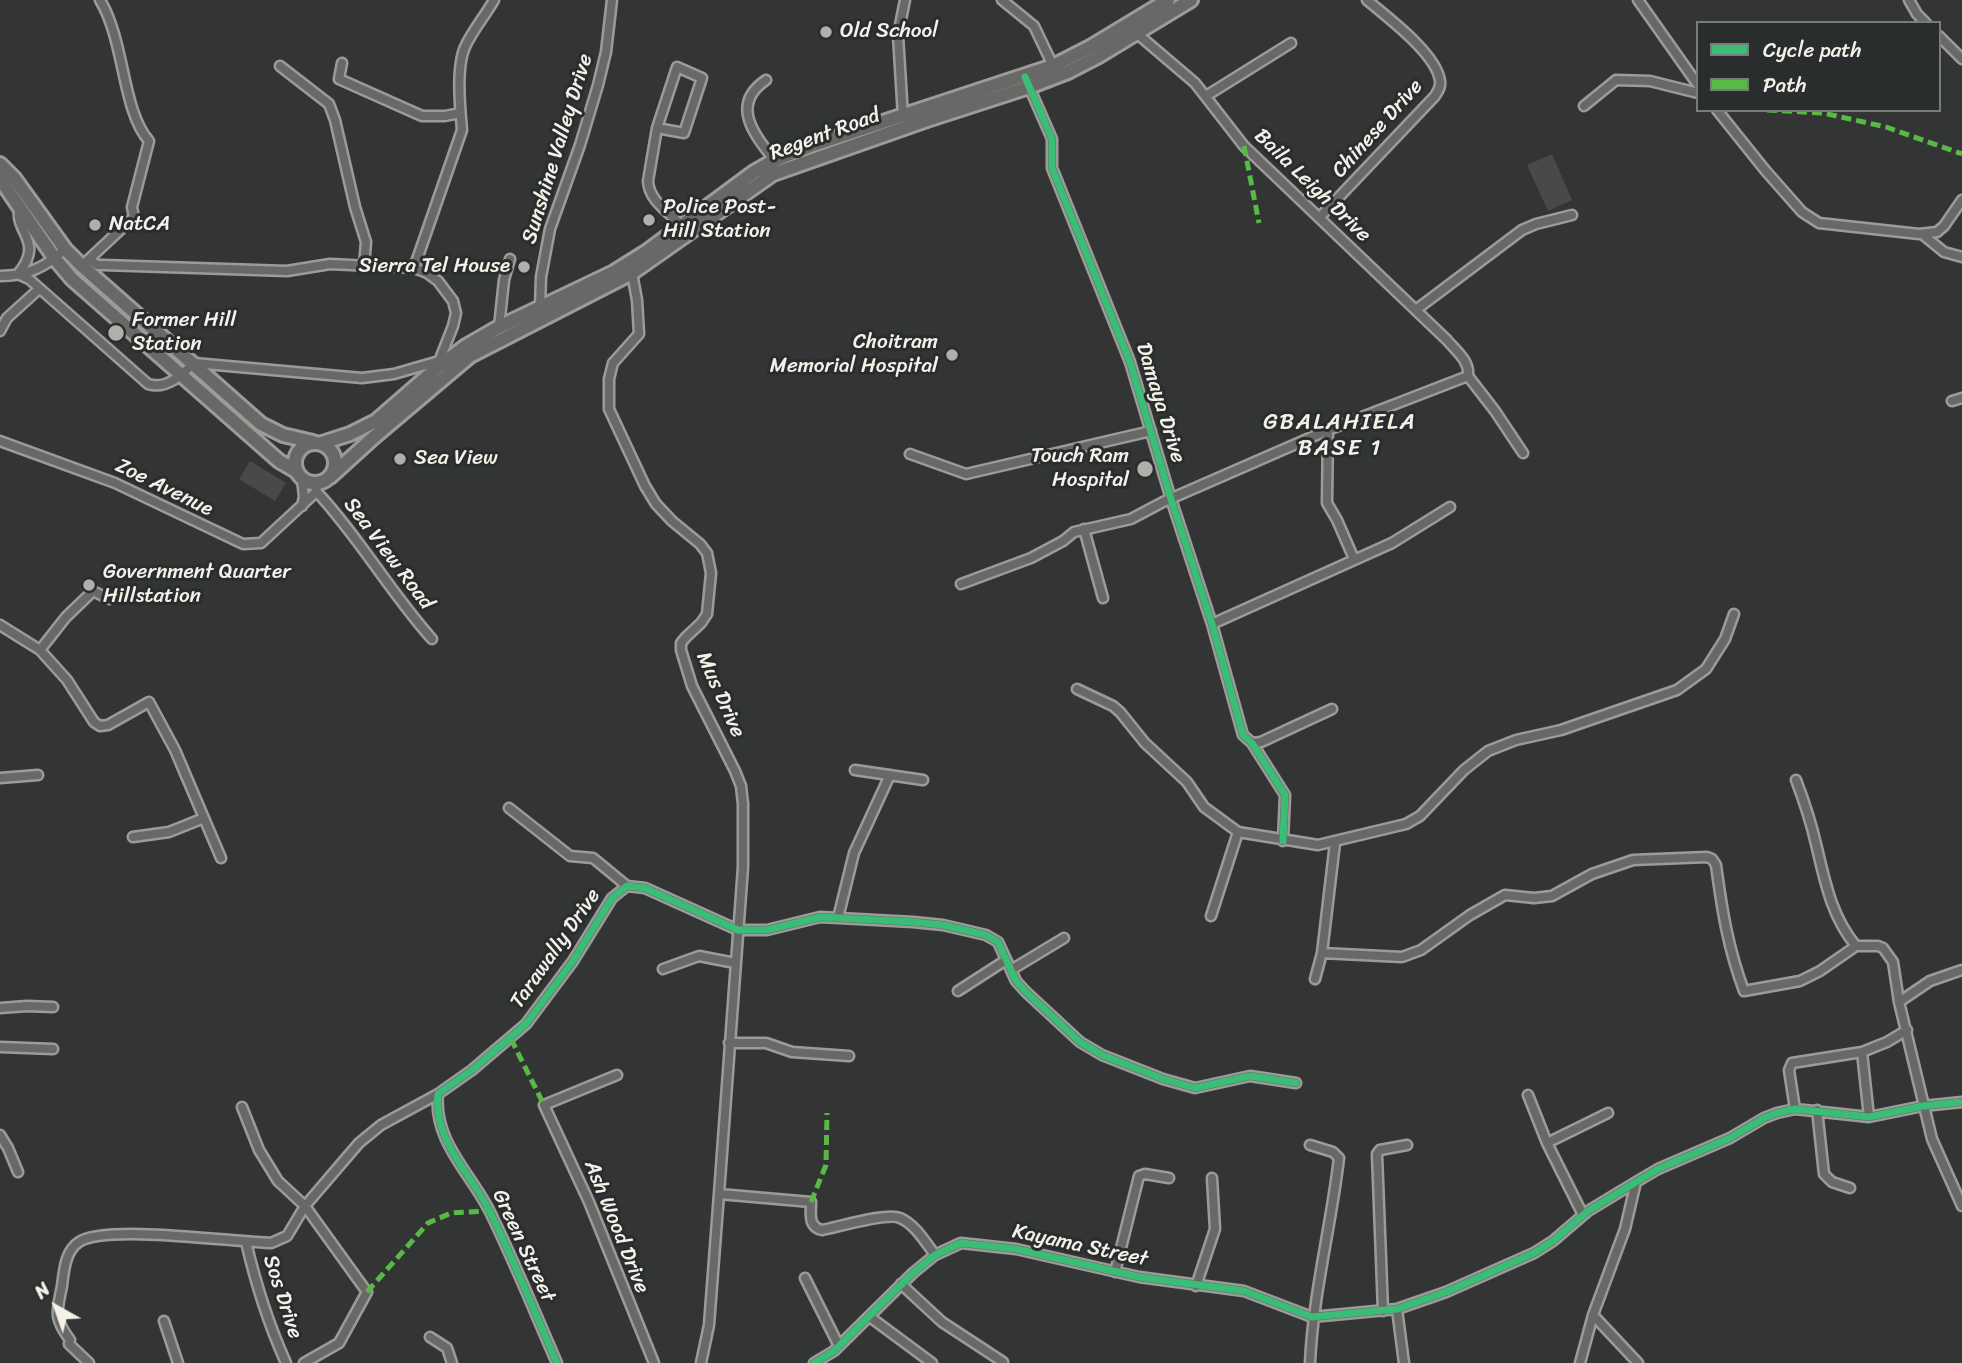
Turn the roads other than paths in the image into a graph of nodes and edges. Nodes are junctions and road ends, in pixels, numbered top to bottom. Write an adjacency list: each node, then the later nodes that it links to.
1 (100, 0): 42 (street)
2 (494, 0): 26 (street)
3 (612, 0): 49 (street, Sunshine Valley Drive)
4 (905, 0): 27 (street)
5 (1002, 0): 18 (street)
6 (1168, 0): 12 (main road, Regent Road)
7 (1191, 0): 12 (main road, Regent Road)
8 (1367, 0): 35 (street, Chinese Drive)
9 (1638, 0): 21 (street)
10 (1909, 0): 11 (street)
11 (1924, 21)
12 (1132, 28): 18 (main road, Regent Road); 23 (street, Baila Leigh Drive)
13 (1941, 38): 15 (street)
14 (1291, 43): 23 (street)
15 (1962, 59)
16 (342, 63): 26 (street)
17 (280, 66): 43 (street)
18 (1055, 71): 20 (main road, Regent Road)
19 (765, 79): 30 (street)
20 (1027, 82): 27 (main road, Regent Road); 61 (street, Damaya Drive)
21 (1696, 82)
22 (1696, 92): 24 (street)
23 (1206, 96): 35 (street, Baila Leigh Drive)
24 (1584, 106)
25 (1719, 112): 37 (street)
26 (460, 113): 44 (street)
27 (904, 122): 30 (main road, Regent Road)
28 (657, 128): 28 (street); 36 (street)
29 (0, 164): 38 (main road)
30 (778, 165): 36 (main road, Regent Road)
31 (0, 179): 33 (main road)
32 (1962, 200): 37 (street)
33 (20, 206): 40 (main road); 45 (street)
34 (1572, 215): 50 (street)
35 (1320, 217): 50 (street, Baila Leigh Drive)
36 (684, 229): 46 (main road, Regent Road); 49 (main road, Regent Road)
37 (1923, 234): 39 (street)
38 (65, 249): 40 (street); 42 (main road)
39 (1962, 257)
40 (55, 259): 45 (street); 55 (main road)
41 (510, 259): 51 (street)
42 (85, 263): 43 (street); 53 (main road)
43 (364, 266): 44 (street)
44 (414, 268): 54 (street)
45 (18, 274): 47 (street); 48 (street)
46 (632, 274): 57 (main road, Regent Road); 100 (street, Mus Drive)
47 (0, 276)
48 (39, 289): 52 (street); 55 (street)
49 (540, 308): 51 (main road, Regent Road)
50 (1417, 309): 56 (street, Baila Leigh Drive)
51 (499, 327): 54 (main road, Regent Road)
52 (0, 331)
53 (194, 363): 54 (street); 55 (street); 63 (main road)
54 (438, 364): 57 (street); 63 (main road, Regent Road)
55 (182, 375): 66 (main road)
56 (1468, 376): 60 (street, Damaya Drive); 64 (street, Baila Leigh Drive)
57 (438, 381): 67 (main road, Regent Road)
58 (1962, 398): 59 (street)
59 (1952, 401)
60 (1328, 430): 68 (street, Damaya Drive); 72 (street)
61 (1151, 431): 65 (street); 68 (street, Damaya Drive)
62 (0, 441): 69 (street, Zoe Avenue)
63 (318, 442): 66 (main road); 67 (main road)
64 (1523, 453)
65 (910, 454)
66 (299, 475): 67 (main road); 69 (street)
67 (322, 483): 69 (street, Zoe Avenue); 79 (street, Sea View Road)
68 (1171, 499): 71 (street); 77 (street, Damaya Drive)
69 (302, 506)
70 (1450, 507): 72 (street)
71 (1084, 529): 73 (street); 74 (street)
72 (1354, 559): 77 (street)
73 (961, 584)
74 (1102, 598)
75 (109, 599): 80 (street)
76 (1734, 614): 95 (street)
77 (1212, 624): 83 (street, Damaya Drive)
78 (0, 625): 80 (street)
79 (432, 639)
80 (40, 650): 91 (street)
81 (1077, 689): 92 (street)
82 (1332, 709): 83 (street)
83 (1252, 743): 94 (street, Damaya Drive)
84 (855, 770): 86 (street)
85 (38, 775): 87 (street)
86 (890, 775): 88 (street); 99 (street)
87 (0, 778)
88 (923, 780)
89 (1796, 780): 102 (street)
90 (509, 808): 97 (street)
91 (204, 818): 93 (street); 96 (street)
92 (1238, 832): 94 (street); 98 (street)
93 (133, 837)
94 (1283, 841): 95 (street)
95 (1335, 843): 103 (street)
96 (221, 858)
97 (627, 886): 100 (street, Tarawally Drive); 122 (street, Tarawally Drive)
98 (1211, 916)
99 (838, 918): 100 (street, Tarawally Drive); 104 (street, Tarawally Drive)
100 (738, 930): 105 (street)
101 (1064, 938): 107 (street)
102 (1856, 946): 103 (street); 111 (street)
103 (1322, 953): 109 (street)
104 (1006, 960): 107 (street); 110 (street)
105 (735, 964): 106 (street); 115 (street)
106 (663, 969)
107 (1011, 970): 121 (street)
108 (1962, 970): 111 (street)
109 (1315, 979)
110 (958, 991)
111 (1899, 1002): 114 (street)
112 (0, 1007): 113 (street)
113 (53, 1007)
114 (1907, 1030): 118 (street); 125 (street)
115 (729, 1043): 119 (street); 140 (street)
116 (0, 1047): 117 (street)
117 (53, 1049)
118 (1862, 1052): 127 (street); 130 (street)
119 (849, 1056)
120 (617, 1075): 165 (street, Ash Wood Drive)
121 (1296, 1083)
122 (438, 1094): 141 (street, Tarawally Drive); 164 (street, Green Street)
123 (1528, 1095): 132 (street)
124 (1962, 1102): 125 (street)
125 (1923, 1106): 130 (street); 142 (street)
126 (242, 1108): 141 (street)
127 (1795, 1109): 128 (street); 138 (street)
128 (1817, 1110): 130 (street); 139 (street)
129 (1608, 1113): 132 (street)
130 (1869, 1117)
131 (0, 1135): 135 (street)
132 (1547, 1143): 143 (street)
133 (1310, 1144): 154 (street)
134 (1407, 1145): 151 (street)
135 (18, 1172)
136 (1169, 1178): 146 (street)
137 (1212, 1178): 149 (street)
138 (1636, 1182): 143 (street); 152 (street)
139 (1850, 1188)
140 (719, 1194): 145 (street); 166 (street)
141 (305, 1206): 144 (street, Tarawally Drive); 162 (street, Sos Drive)
142 (1962, 1206)
143 (1583, 1215): 150 (street)
144 (246, 1242): 159 (street); 161 (street, Sos Drive)
145 (935, 1255): 146 (street, Kayama Street); 148 (street, Kayama Street)
146 (1115, 1272): 149 (street, Kayama Street)
147 (805, 1278): 157 (street)
148 (901, 1284): 153 (street, Kayama Street); 158 (street)
149 (1196, 1286): 154 (street, Kayama Street)
150 (1397, 1309): 151 (street); 170 (street)
151 (1383, 1311): 154 (street)
152 (1593, 1315): 171 (street); 172 (street)
153 (870, 1317): 157 (street, Kayama Street); 168 (street)
154 (1312, 1317): 169 (street)
155 (164, 1321): 160 (street)
156 (430, 1337): 163 (street)
157 (834, 1351): 167 (street, Kayama Street)
158 (1003, 1362)
159 (89, 1363)
160 (178, 1363)
161 (286, 1363)
162 (304, 1363)
163 (452, 1363)
164 (557, 1363)
165 (654, 1363)
166 (701, 1363)
167 (814, 1363)
168 (932, 1363)
169 (1310, 1363)
170 (1404, 1363)
171 (1580, 1363)
172 (1638, 1363)

